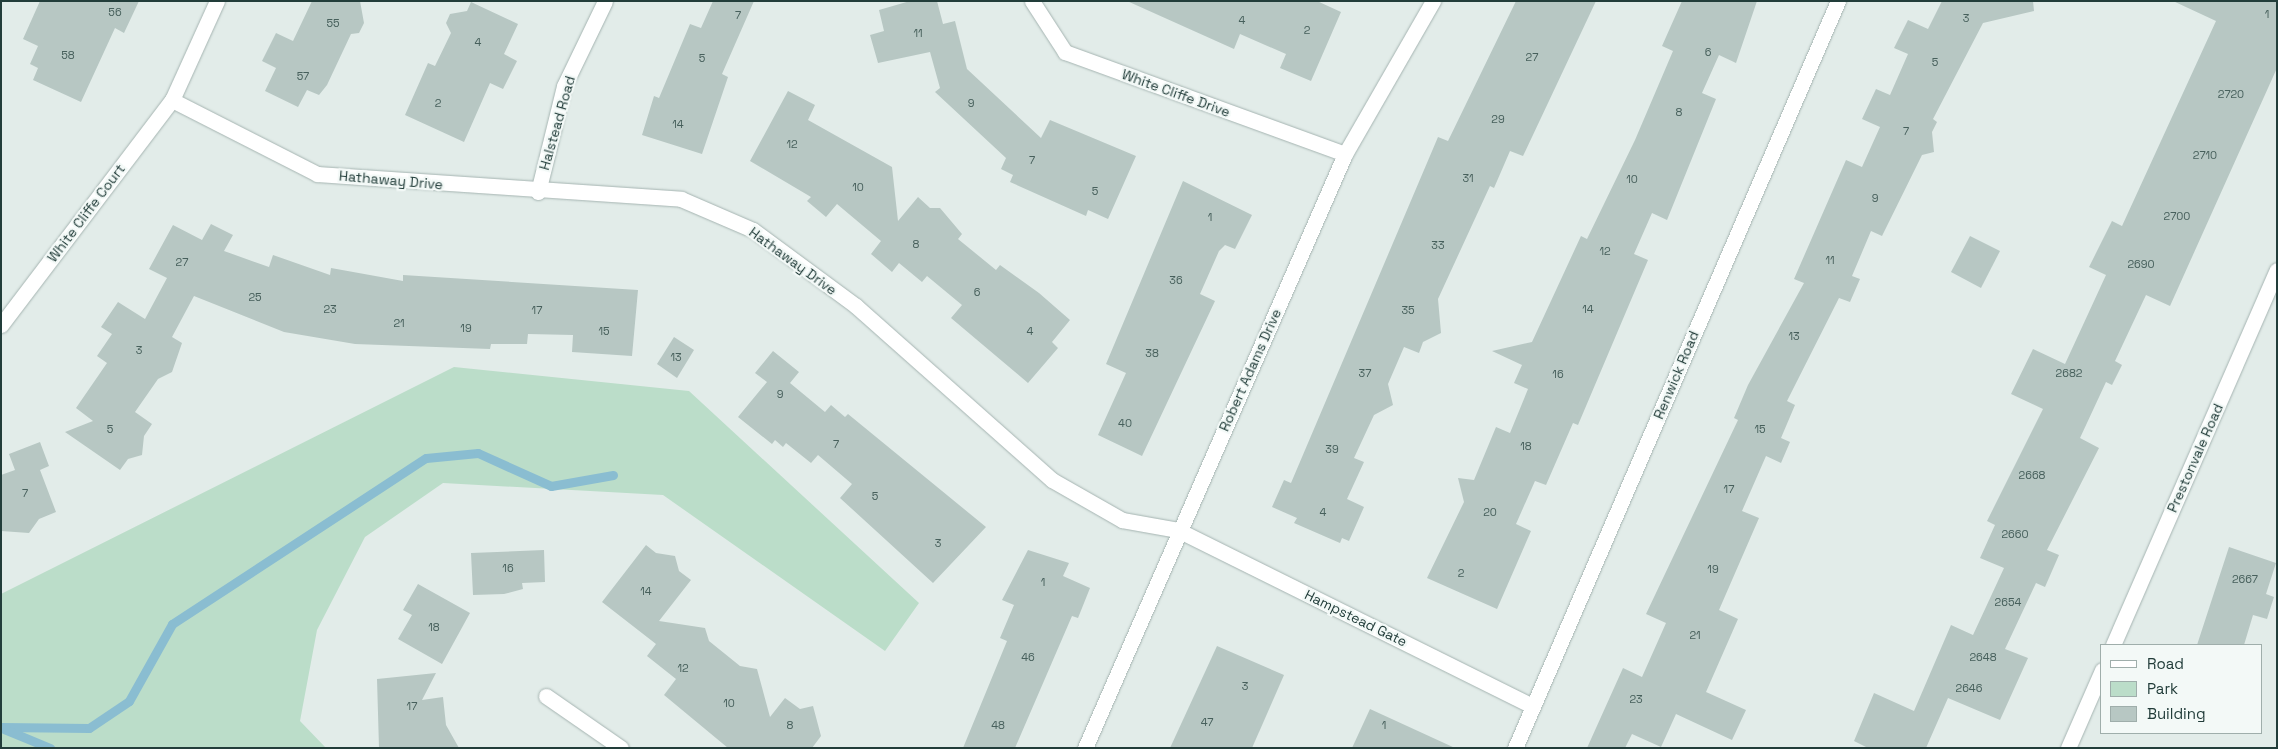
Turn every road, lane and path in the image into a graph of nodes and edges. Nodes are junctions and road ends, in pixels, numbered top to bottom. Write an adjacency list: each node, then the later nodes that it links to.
1 (217, 1): 6 (street)
2 (605, 1): 8 (street, Halstead Road)
3 (1032, 1): 7 (street, White Cliffe Drive)
4 (1433, 1): 7 (street, Robert Adams Drive)
5 (1838, 1): 15 (street, Renwick Road)
6 (172, 100): 8 (street, Hathaway Drive); 10 (street, White Cliffe Court)
7 (1345, 154): 11 (street, Robert Adams Drive)
8 (538, 192): 11 (street, Hathaway Drive)
9 (2277, 270): 12 (street, Prestonvale Road)
10 (1, 325)
11 (1178, 530): 15 (street, Hampstead Gate); 17 (street, Robert Adams Drive)
12 (2113, 644)
13 (2100, 675): 19 (street)
14 (546, 696): 16 (street)
15 (1533, 706): 18 (street, Renwick Road)
16 (622, 748)
17 (1085, 748)
18 (1515, 748)
19 (2068, 748)

